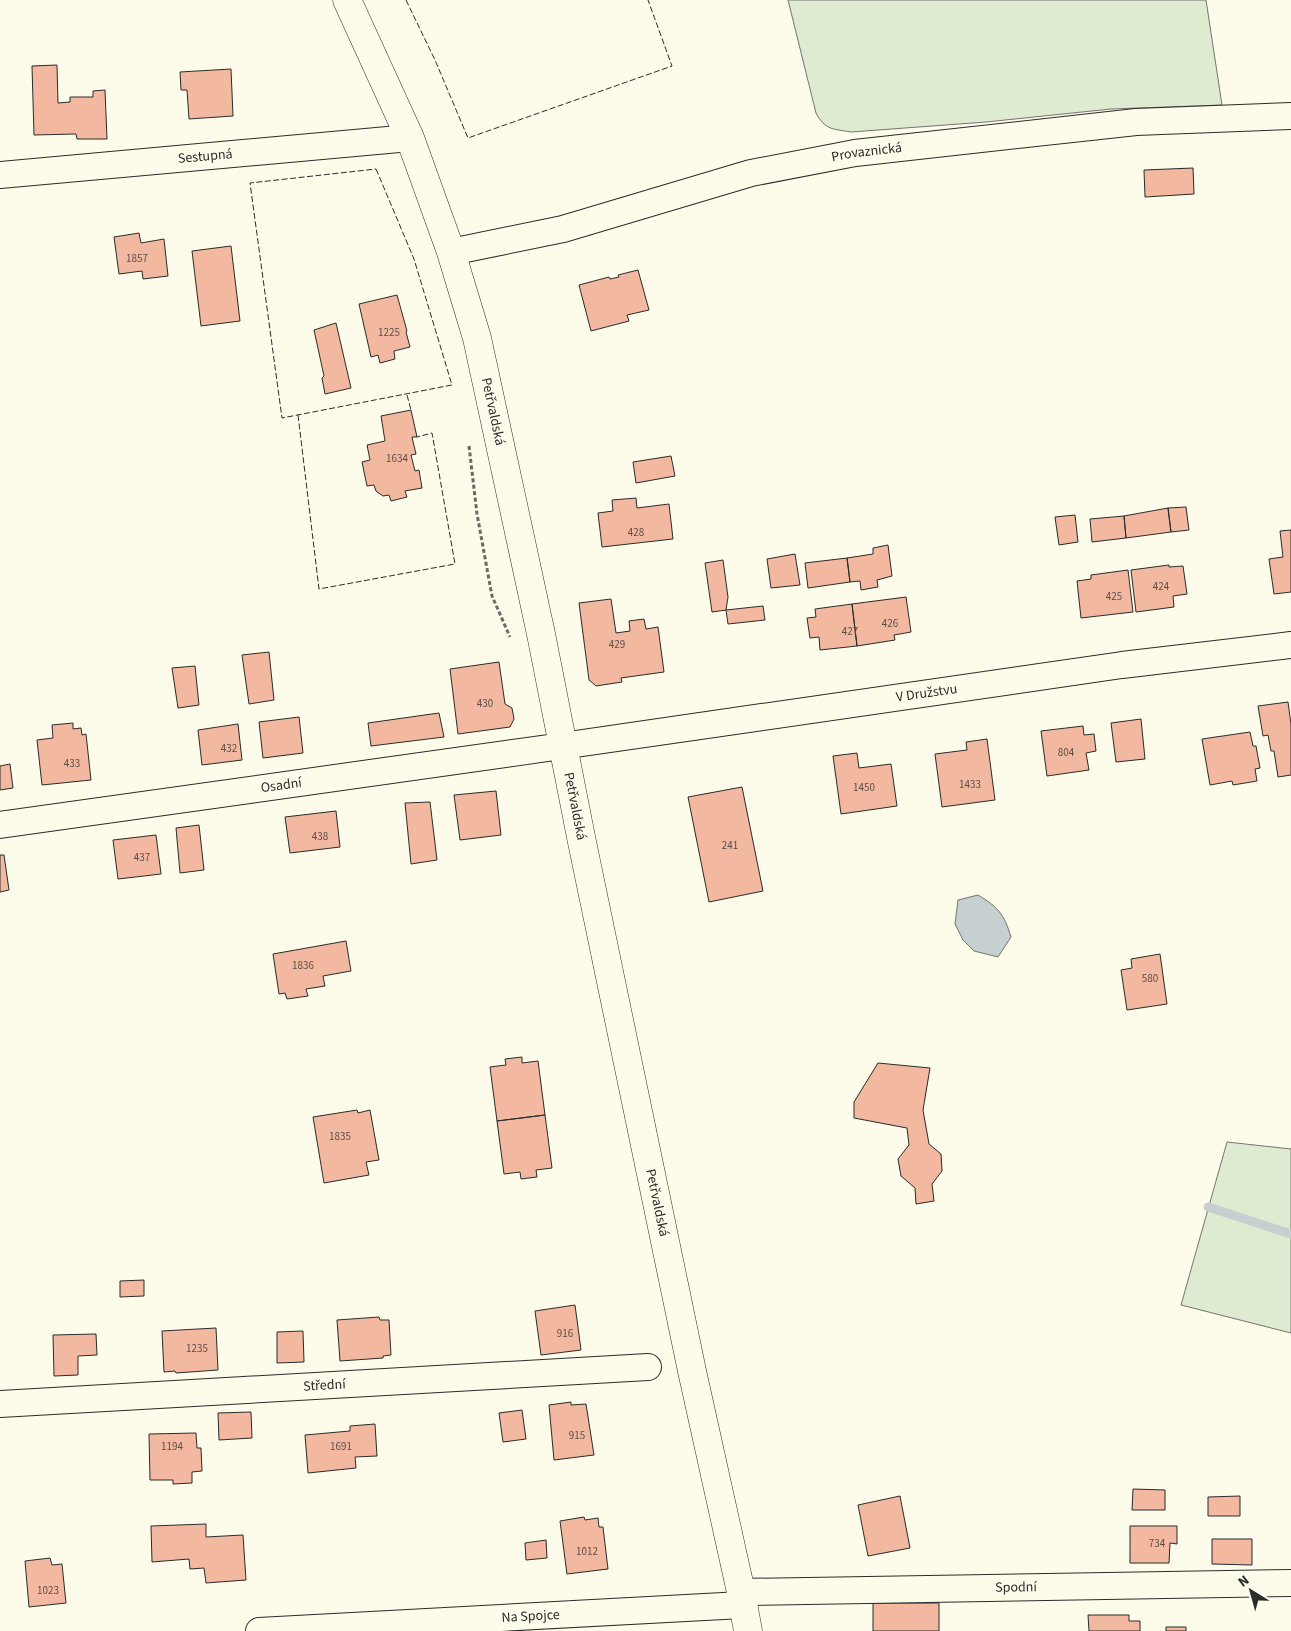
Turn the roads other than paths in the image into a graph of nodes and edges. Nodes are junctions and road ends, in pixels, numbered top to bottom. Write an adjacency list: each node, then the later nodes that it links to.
1 (347, 0): 3 (main road, Petřvaldská)
2 (1291, 116): 5 (street, Provaznická)
3 (410, 138): 4 (street, Sestupná); 5 (main road, Petřvaldská)
4 (0, 175)
5 (451, 252): 7 (main road, Petřvaldská)
6 (1291, 645): 7 (street, V Družstvu)
7 (562, 746): 8 (street, Osadní); 12 (main road, Petřvaldská)
8 (0, 825)
9 (648, 1367): 10 (street, Střední)
10 (0, 1404)
11 (1291, 1583): 12 (street, Spodní)
12 (742, 1598): 13 (street, Na Spojce); 14 (main road, Petřvaldská)
13 (259, 1631)
14 (748, 1631)

